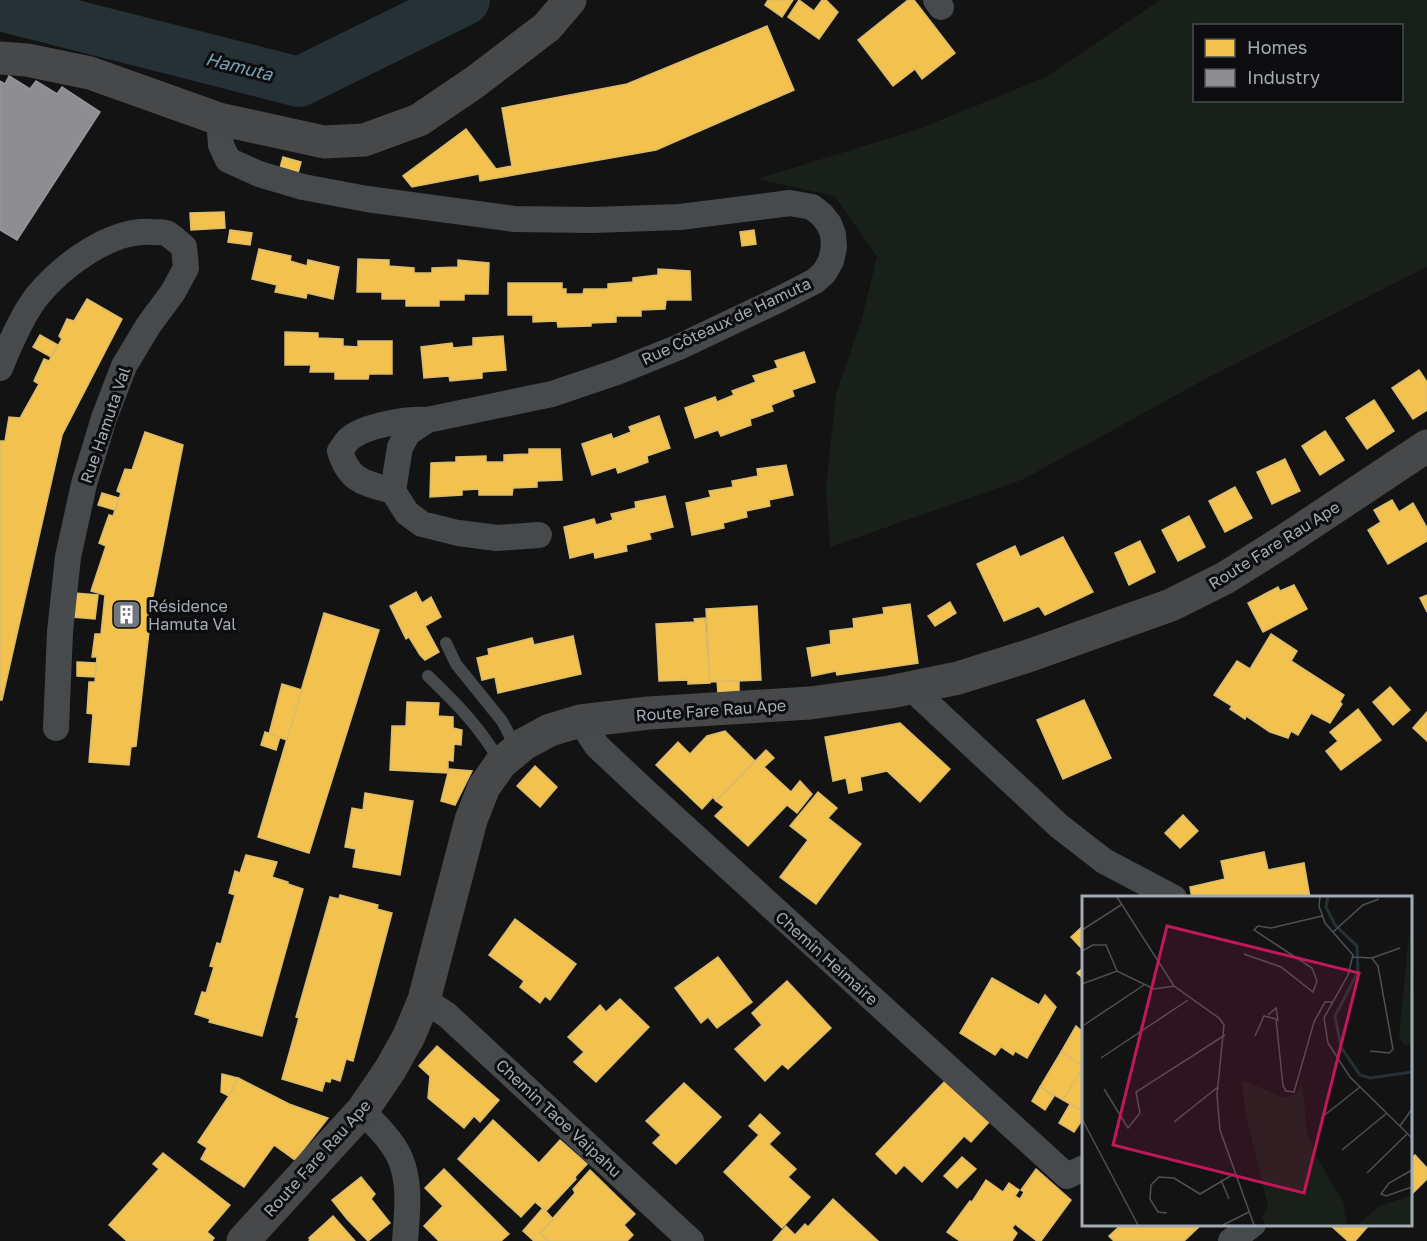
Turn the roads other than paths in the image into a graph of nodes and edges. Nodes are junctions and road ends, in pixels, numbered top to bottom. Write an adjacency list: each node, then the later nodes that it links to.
1 (570, 0): 3 (main road)
2 (0, 58): 3 (main road)
3 (219, 119): 5 (street, Rue Côteaux de Hamuta)
4 (0, 368): 13 (street, Rue Hamuta Val)
5 (428, 420): 7 (street, Rue Côteaux de Hamuta); 7 (street, Rue Côteaux de Hamuta)
6 (1423, 456): 11 (main road, Route Fare Rau Ape)
7 (393, 491): 8 (street)
8 (539, 535)
9 (446, 643): 14 (lane)
10 (428, 676): 14 (lane)
11 (910, 687): 12 (main road, Route Fare Rau Ape); 15 (street)
12 (580, 721): 14 (main road, Route Fare Rau Ape); 18 (street, Chemin Heimaire)
13 (56, 729)
14 (509, 756): 16 (main road, Route Fare Rau Ape)
15 (1172, 896)
16 (424, 1000): 17 (main road, Route Fare Rau Ape); 20 (street, Chemin Taoe Vaipahu)
17 (362, 1111): 21 (main road, Route Fare Rau Ape); 22 (street)
18 (1082, 1168)
19 (1250, 1226): 23 (street)
20 (683, 1238)
21 (243, 1241)
22 (405, 1241)
23 (1231, 1241)

